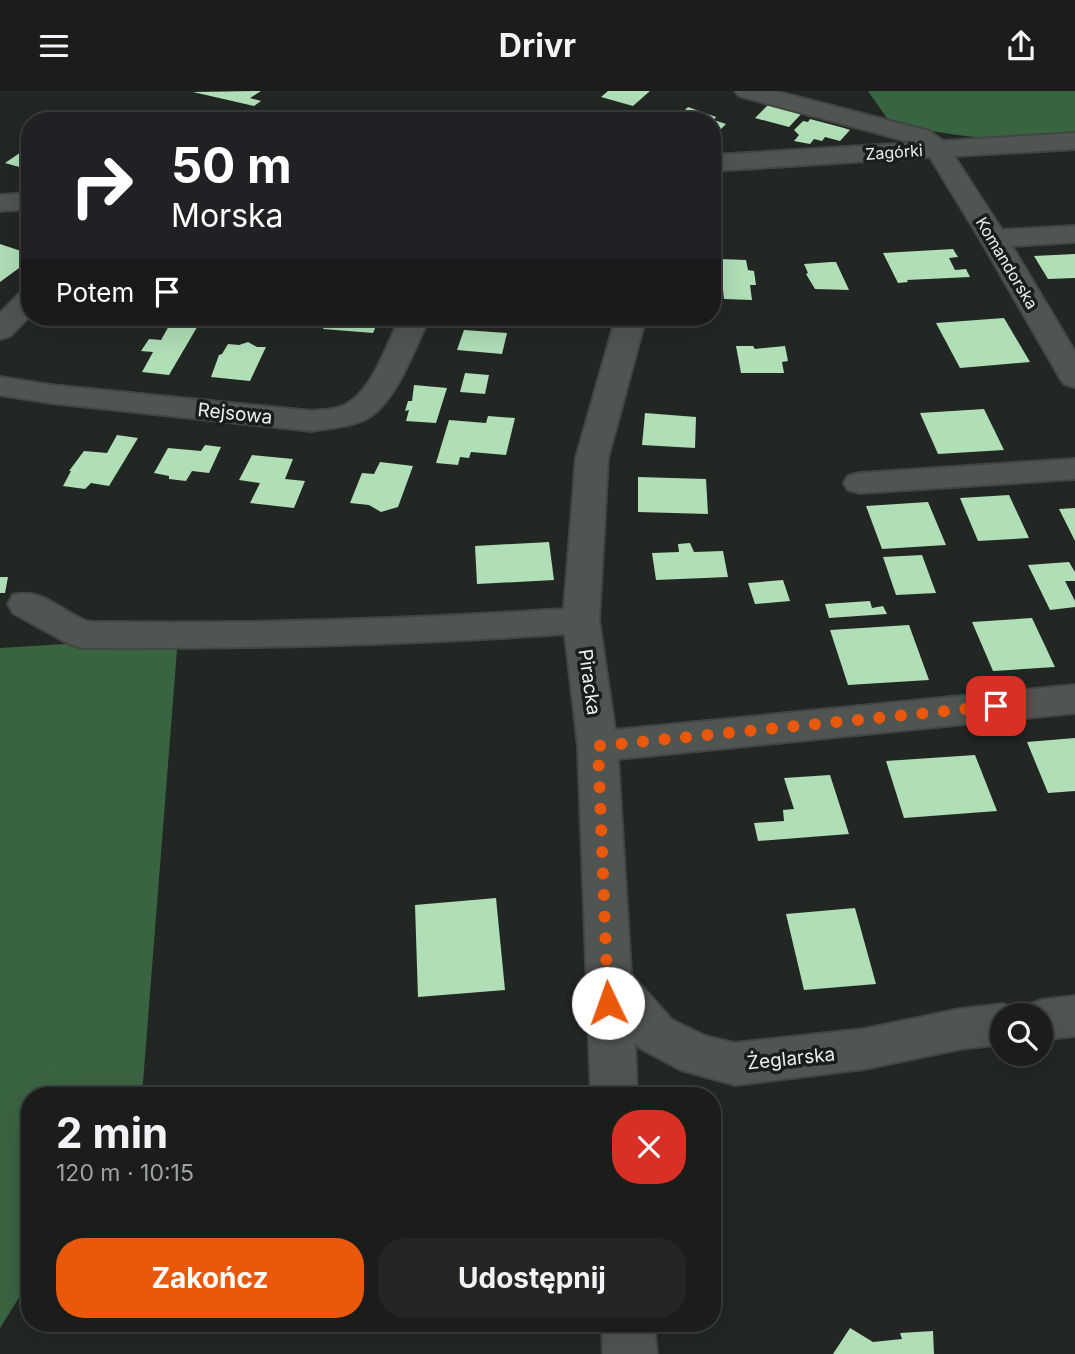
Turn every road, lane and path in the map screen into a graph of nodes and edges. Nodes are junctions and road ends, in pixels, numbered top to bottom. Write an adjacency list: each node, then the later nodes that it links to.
1 (747, 91): 3 (street)
2 (1075, 141): 3 (street, Zagórki)
3 (937, 149): 4 (street, Zagórki); 8 (street, Komandorska)
4 (721, 162)
5 (21, 202): 6 (street)
6 (0, 203)
7 (1075, 234): 8 (street)
8 (994, 239): 13 (street, Komandorska)
9 (21, 308): 12 (street)
10 (410, 326): 14 (street, Rejsowa)
11 (629, 326): 18 (street, Piracka)
12 (0, 330)
13 (1075, 378)
14 (0, 386)
15 (1075, 469): 16 (street)
16 (860, 483)
17 (26, 604): 18 (street)
18 (581, 620): 20 (street, Piracka)
19 (1075, 699): 20 (street)
20 (598, 746): 21 (street, Piracka)
21 (607, 979): 24 (street, Żeglarska); 25 (street, Piracka)
22 (1075, 1016): 23 (street)
23 (1053, 1019)
24 (990, 1025)
25 (614, 1087)
26 (629, 1332): 27 (street)
27 (630, 1354)

